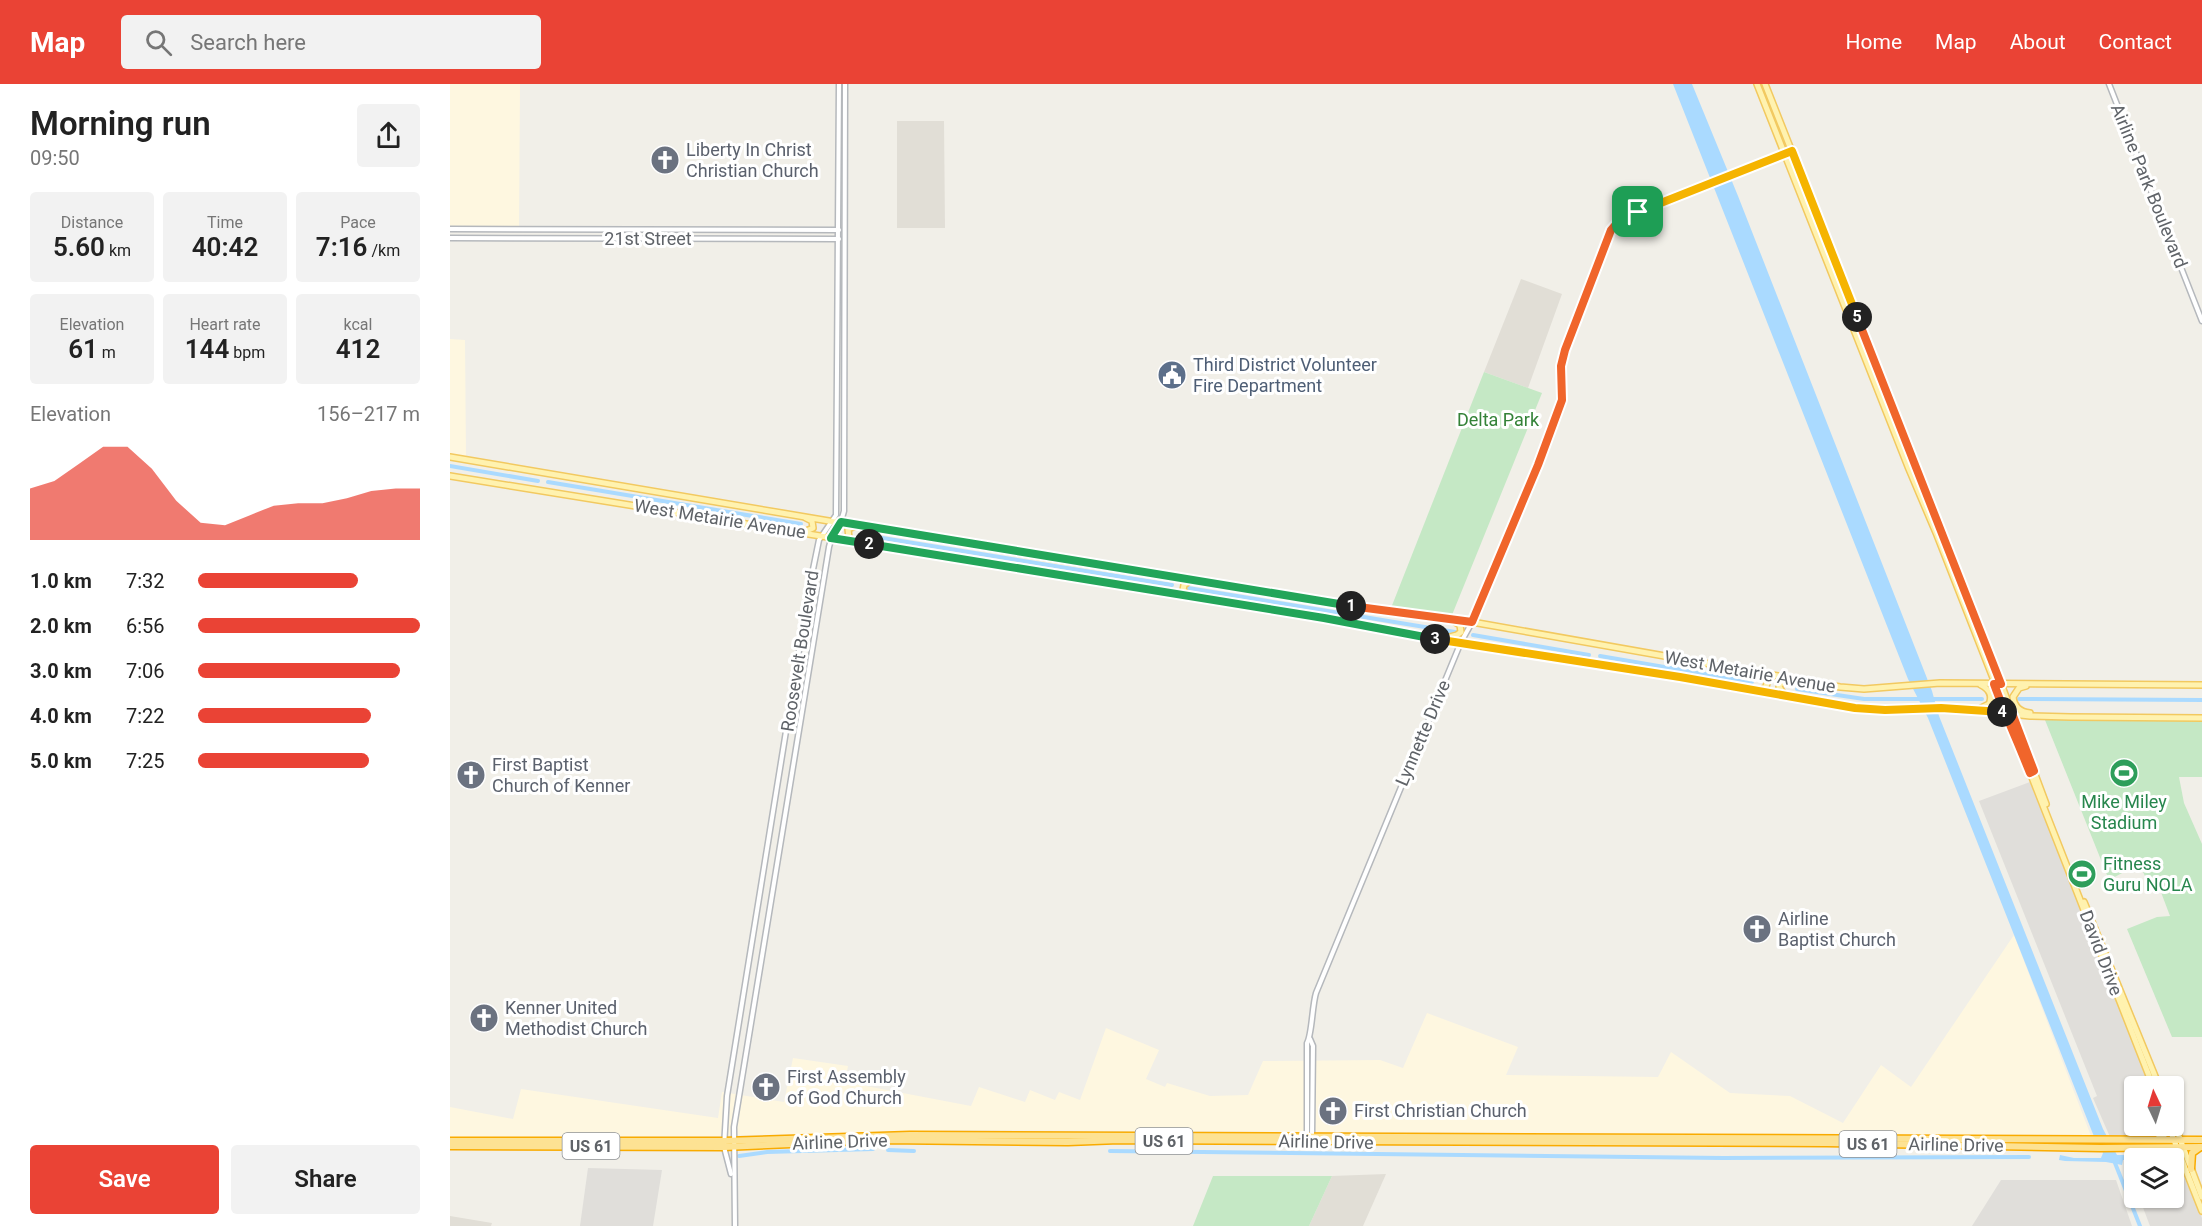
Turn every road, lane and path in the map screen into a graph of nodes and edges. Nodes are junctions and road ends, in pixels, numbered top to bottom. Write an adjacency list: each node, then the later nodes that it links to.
1 (839, 84): 9 (street)
2 (845, 84): 10 (street, Roosevelt Boulevard)
3 (1756, 84): 7 (main road, David Drive)
4 (1765, 84): 6 (main road, David Drive)
5 (2109, 84): 16 (street, Airline Park Boulevard)
6 (1792, 151): 7 (street, Lynnette Drive); 14 (main road, David Drive)
7 (1784, 153): 15 (main road, David Drive); 30 (street, Lynnette Drive)
8 (450, 229): 9 (street, 21st Street)
9 (838, 230): 10 (street, 21st Street); 12 (street)
10 (845, 230): 13 (street, Roosevelt Boulevard)
11 (450, 238): 12 (street, 21st Street)
12 (838, 239): 13 (street, 21st Street); 20 (street)
13 (845, 239): 21 (street, Roosevelt Boulevard)
14 (1831, 251): 15 (main road); 37 (main road, David Drive)
15 (1824, 254): 36 (main road, David Drive)
16 (2202, 321)
17 (450, 457): 19 (main road, West Metairie Avenue)
18 (450, 476): 23 (main road, West Metairie Avenue)
19 (804, 516): 20 (main road, West Metairie Avenue); 23 (main road)
20 (834, 521): 21 (main road, West Metairie Avenue); 24 (street, Roosevelt Boulevard)
21 (841, 522): 22 (main road, West Metairie Avenue); 25 (street, Roosevelt Boulevard)
22 (857, 525): 26 (main road); 27 (main road, West Metairie Avenue)
23 (799, 532): 24 (main road, West Metairie Avenue)
24 (822, 536): 25 (main road, West Metairie Avenue); 61 (street, Roosevelt Boulevard)
25 (831, 538): 26 (main road, West Metairie Avenue); 62 (street, Roosevelt Boulevard)
26 (853, 541): 28 (main road, West Metairie Avenue)
27 (1196, 580): 28 (main road); 29 (main road, West Metairie Avenue)
28 (1189, 596): 31 (main road, West Metairie Avenue)
29 (1446, 619): 30 (main road, West Metairie Avenue); 31 (main road)
30 (1472, 622): 32 (street, Lynnette Drive); 33 (main road, West Metairie Avenue)
31 (1436, 639): 32 (main road, West Metairie Avenue)
32 (1461, 642): 40 (main road, West Metairie Avenue); 48 (street, Lynnette Drive)
33 (1761, 674): 34 (main road, West Metairie Avenue); 40 (main road)
34 (1795, 680): 35 (main road, West Metairie Avenue); 41 (main road)
35 (1978, 684): 36 (main road, West Metairie Avenue); 42 (main road)
36 (1994, 684): 37 (main road, West Metairie Avenue); 43 (main road, David Drive)
37 (2001, 684): 38 (main road, West Metairie Avenue); 44 (main road, David Drive)
38 (2040, 684): 39 (main road, West Metairie Avenue); 45 (main road)
39 (2202, 685)
40 (1755, 690): 41 (main road, West Metairie Avenue)
41 (1785, 695): 42 (main road, West Metairie Avenue)
42 (1977, 710): 43 (main road, West Metairie Avenue)
43 (2005, 712): 44 (main road, West Metairie Avenue); 47 (main road, David Drive)
44 (2012, 713): 45 (main road, West Metairie Avenue); 47 (main road, David Drive)
45 (2052, 717): 46 (main road, West Metairie Avenue)
46 (2202, 718)
47 (2032, 772): 49 (main road, David Drive); 50 (main road, David Drive)
48 (1310, 1039): 51 (street, Lynnette Drive); 52 (street, Lynnette Drive)
49 (2148, 1076)
50 (2155, 1076)
51 (1306, 1106): 52 (street); 56 (street, Lynnette Drive)
52 (1312, 1106): 56 (street, Lynnette Drive)
53 (2162, 1136): 57 (highway)
54 (2174, 1136): 60 (main road)
55 (2177, 1136): 60 (main road)
56 (1309, 1138): 62 (highway, Airline Drive / US 61); 63 (highway, Airline Drive / US 61)
57 (2155, 1140): 60 (highway, Airline Drive / US 61); 63 (highway, Airline Drive / US 61)
58 (2202, 1140): 60 (highway, Airline Drive / US 61)
59 (450, 1141): 61 (highway, Airline Drive / US 61)
60 (2179, 1143): 63 (highway, Airline Drive / US 61); 65 (highway, Airline Drive / US 61); 66 (main road); 69 (main road)
61 (724, 1144): 62 (highway, Airline Drive / US 61); 64 (highway, Airline Drive / US 61); 67 (street)
62 (733, 1144): 67 (street, Roosevelt Boulevard)
63 (2109, 1144)
64 (450, 1146)
65 (2202, 1147): 66 (highway)
66 (2191, 1169): 68 (main road)
67 (733, 1178): 70 (street)
68 (2202, 1197)
69 (2202, 1211)
70 (735, 1226)

